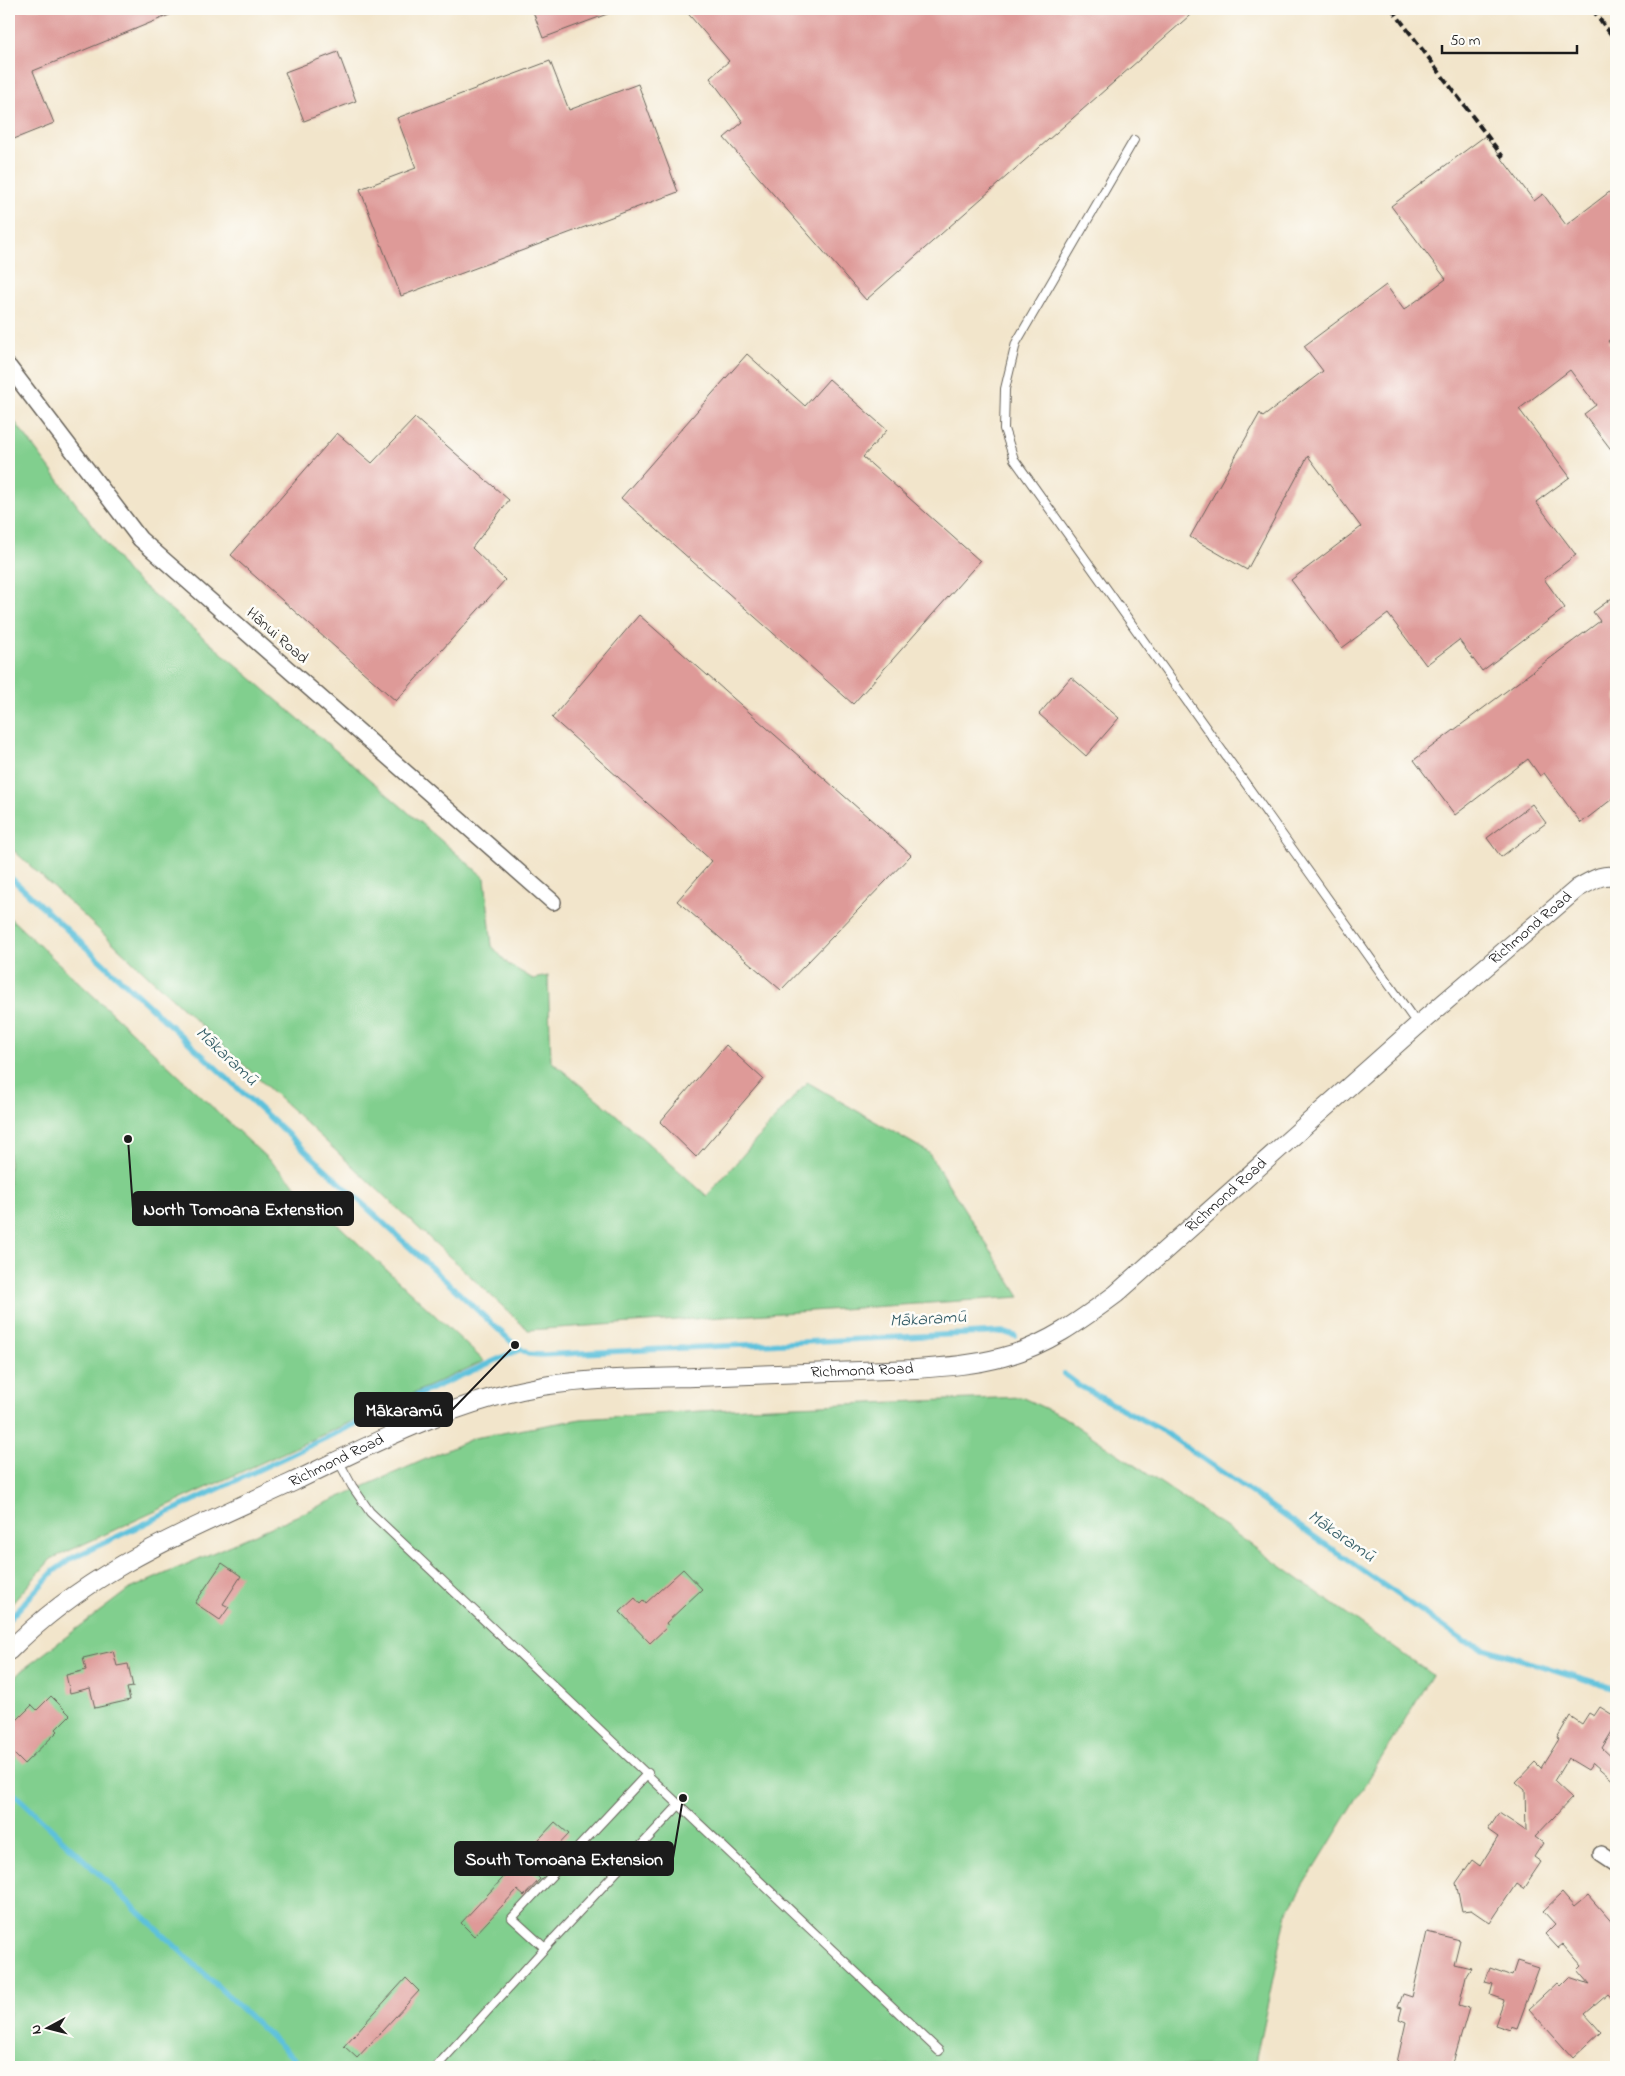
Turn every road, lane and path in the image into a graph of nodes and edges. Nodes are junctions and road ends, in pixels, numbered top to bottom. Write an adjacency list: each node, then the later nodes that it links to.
1 (1134, 140): 5 (lane)
2 (9, 367): 4 (street, Hānui Road)
3 (1613, 876): 5 (street, Richmond Road)
4 (553, 902)
5 (1418, 1025): 6 (street, Richmond Road)
6 (338, 1460): 7 (street, Richmond Road); 8 (lane)
7 (9, 1651)
8 (648, 1773): 9 (lane); 12 (lane)
9 (680, 1804): 12 (lane); 13 (lane)
10 (1601, 1854): 11 (street)
11 (1616, 1864)
12 (545, 1948): 14 (lane)
13 (939, 2051)
14 (436, 2067)

